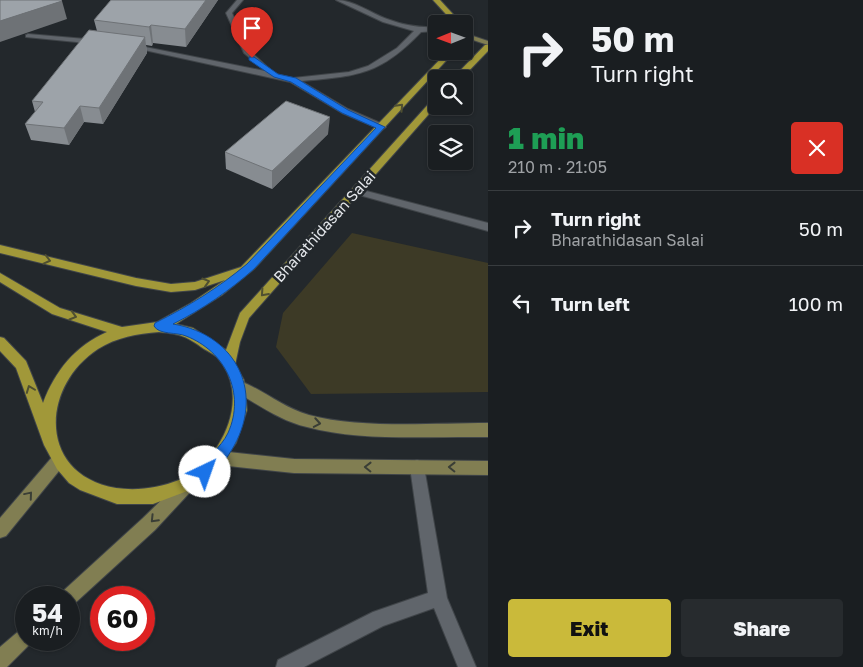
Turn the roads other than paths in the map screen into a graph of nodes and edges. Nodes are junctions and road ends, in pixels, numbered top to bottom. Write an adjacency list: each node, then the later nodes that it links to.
1 (240, 0): 15 (street)
2 (339, 0): 6 (street)
3 (436, 0): 4 (main road)
4 (450, 15)
5 (428, 29): 6 (street)
6 (419, 30): 16 (street)
7 (28, 36): 10 (street)
8 (473, 37): 9 (main road)
9 (488, 43)
10 (109, 44)
11 (118, 45): 15 (street)
12 (488, 47): 14 (main road)
13 (444, 60): 18 (main road, Bharathidasan Salai, one-way to 13)
14 (465, 70)
15 (276, 76): 16 (street)
16 (294, 80): 18 (street)
17 (428, 110): 19 (main road, Bharathidasan Salai)
18 (382, 127): 22 (main road, Bharathidasan Salai)
19 (355, 191): 20 (street); 27 (main road, Bharathidasan Salai, one-way to 27)
20 (488, 227)
21 (0, 249): 22 (main road, one-way to 22)
22 (250, 266): 24 (main road, Bharathidasan Salai)
23 (0, 277): 25 (main road, one-way to 25)
24 (159, 326): 25 (main road); 27 (main road)
25 (122, 332): 30 (main road)
26 (0, 342): 30 (main road, one-way to 26)
27 (230, 362): 28 (main road)
28 (240, 387): 29 (main road, one-way to 29); 31 (main road)
29 (488, 430)
30 (48, 434): 32 (main road)
31 (220, 458): 33 (main road, one-way to 31); 35 (main road)
32 (58, 460): 35 (main road); 36 (main road, one-way to 32)
33 (417, 467): 34 (main road, one-way to 33); 38 (street)
34 (488, 468)
35 (188, 484): 37 (main road, one-way to 37)
36 (0, 530)
37 (80, 587)
38 (438, 598): 41 (street); 42 (street)
39 (15, 646): 40 (main road)
40 (0, 660)
41 (286, 667)
42 (467, 667)

